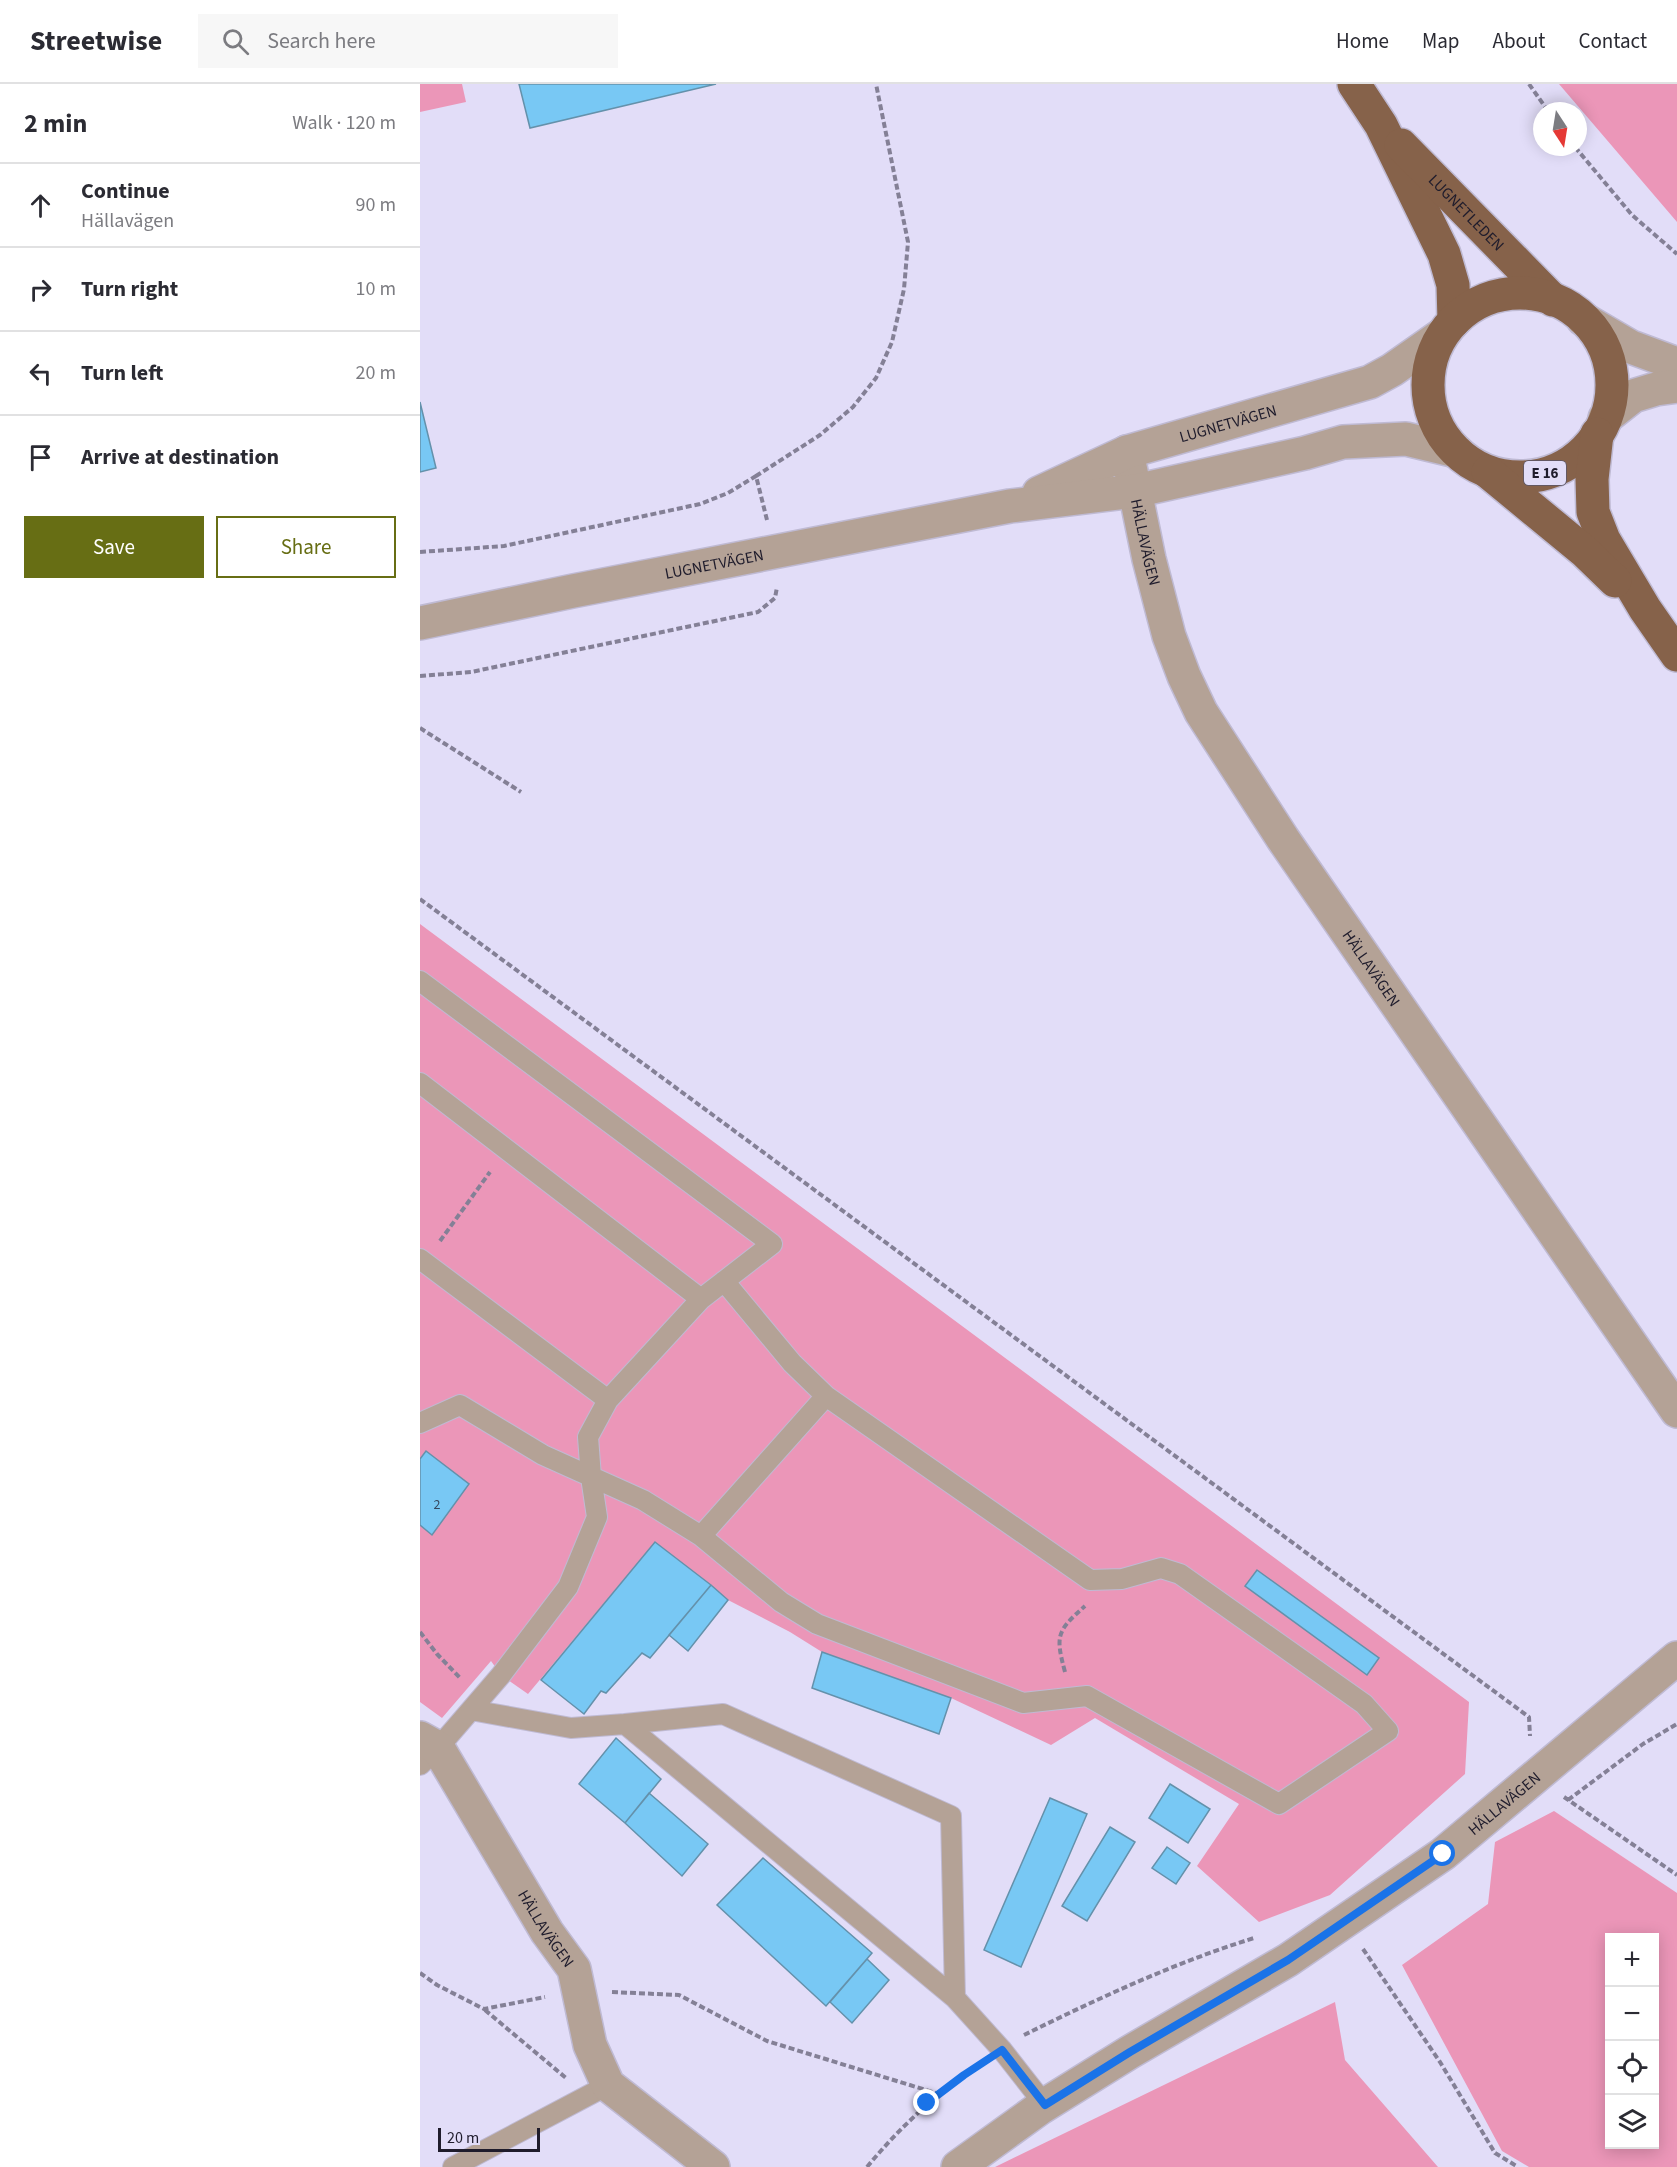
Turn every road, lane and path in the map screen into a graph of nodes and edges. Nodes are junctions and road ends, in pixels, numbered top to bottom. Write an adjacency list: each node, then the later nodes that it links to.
1 (876, 84): 17 (path)
2 (1354, 84): 5 (highway, LUGNETLEDEN / E 16)
3 (1528, 84): 4 (path)
4 (1541, 102)
5 (1380, 125): 8 (highway, LUGNETLEDEN / E 16); 10 (highway, LUGNETLEDEN / E 16)
6 (1583, 156): 7 (path)
7 (1677, 254)
8 (1553, 300): 9 (highway, E 16); 10 (highway, E 16)
9 (1583, 319): 11 (street); 13 (highway, E 16)
10 (1448, 328): 14 (highway, E 16); 15 (street, LUGNETVÄGEN)
11 (1677, 364)
12 (1677, 386): 13 (street)
13 (1601, 426): 16 (highway, E 16); 22 (highway, E 16)
14 (1456, 451): 16 (highway, E 16); 18 (street, LUGNETVÄGEN)
15 (1127, 452): 18 (street, HÄLLAVÄGEN); 19 (street, LUGNETVÄGEN)
16 (1486, 471): 22 (highway, E 16)
17 (756, 476): 20 (path); 21 (path)
18 (1135, 490): 19 (street, LUGNETVÄGEN); 37 (street, HÄLLAVÄGEN)
19 (1010, 506): 21 (street, LUGNETVÄGEN)
20 (420, 552)
21 (772, 552): 23 (street, LUGNETVÄGEN); 25 (path)
22 (1645, 609): 24 (highway, E 16)
23 (423, 619)
24 (1677, 655)
25 (420, 676)
26 (420, 728): 27 (path)
27 (521, 792)
28 (420, 899): 48 (path)
29 (420, 981): 33 (lane)
30 (420, 1083): 31 (lane)
31 (506, 1149): 32 (path); 34 (lane)
32 (423, 1261): 36 (lane)
33 (724, 1281): 34 (lane); 35 (lane)
34 (701, 1299): 36 (lane)
35 (826, 1396): 40 (lane); 41 (lane)
36 (608, 1400): 39 (lane)
37 (1677, 1411)
38 (420, 1423): 39 (lane)
39 (591, 1477): 40 (lane); 45 (lane)
40 (701, 1536): 44 (lane)
41 (1122, 1579): 44 (path); 44 (lane)
42 (420, 1632): 45 (path)
43 (1677, 1658): 51 (street, HÄLLAVÄGEN)
44 (1078, 1697)
45 (475, 1705): 46 (lane); 49 (lane)
46 (625, 1724): 55 (lane); 55 (lane)
47 (1677, 1724): 50 (path)
48 (1530, 1738)
49 (426, 1750): 54 (street, HÄLLAVÄGEN)
50 (1677, 1875)
51 (1344, 1922): 60 (street, HÄLLAVÄGEN); 65 (path)
52 (1260, 1936): 57 (path)
53 (420, 1973): 56 (path)
54 (578, 1991): 56 (path); 58 (street, HÄLLAVÄGEN); 59 (path)
55 (955, 1998): 57 (lane)
56 (484, 2009): 58 (path)
57 (1002, 2050): 59 (path); 60 (lane)
58 (608, 2085): 61 (lane); 62 (street, HÄLLAVÄGEN)
59 (939, 2094): 63 (path)
60 (1045, 2105): 64 (street, HÄLLAVÄGEN)
61 (453, 2167)
62 (713, 2167)
63 (867, 2167)
64 (957, 2167)
65 (1518, 2167)

